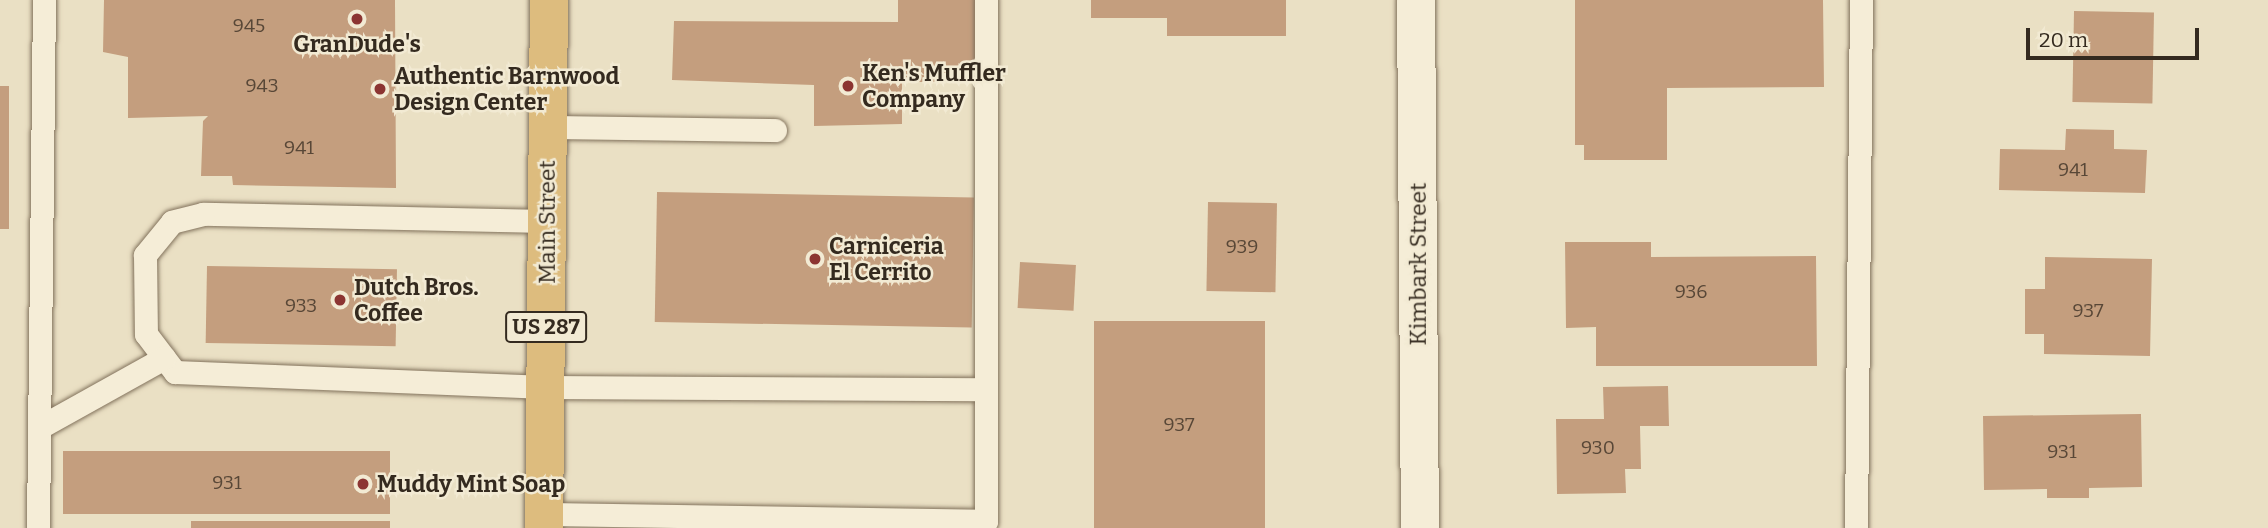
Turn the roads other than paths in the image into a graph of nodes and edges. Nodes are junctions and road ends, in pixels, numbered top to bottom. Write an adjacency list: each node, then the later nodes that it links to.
1 (44, 0): 12 (lane)
2 (549, 0): 6 (highway, Main Street / US 287)
3 (986, 0): 11 (lane)
4 (1416, 0): 16 (street, Kimbark Street)
5 (1861, 0): 17 (lane)
6 (547, 127): 7 (lane); 8 (highway, Main Street / US 287)
7 (775, 130)
8 (547, 221): 9 (lane); 10 (highway, Main Street / US 287)
9 (164, 358): 10 (lane); 12 (lane)
10 (546, 387): 11 (lane); 13 (highway, Main Street / US 287)
11 (986, 388): 14 (lane)
12 (40, 427): 15 (lane)
13 (544, 521): 14 (lane)
14 (986, 524)
15 (38, 528)
16 (1420, 528)
17 (1856, 528)

